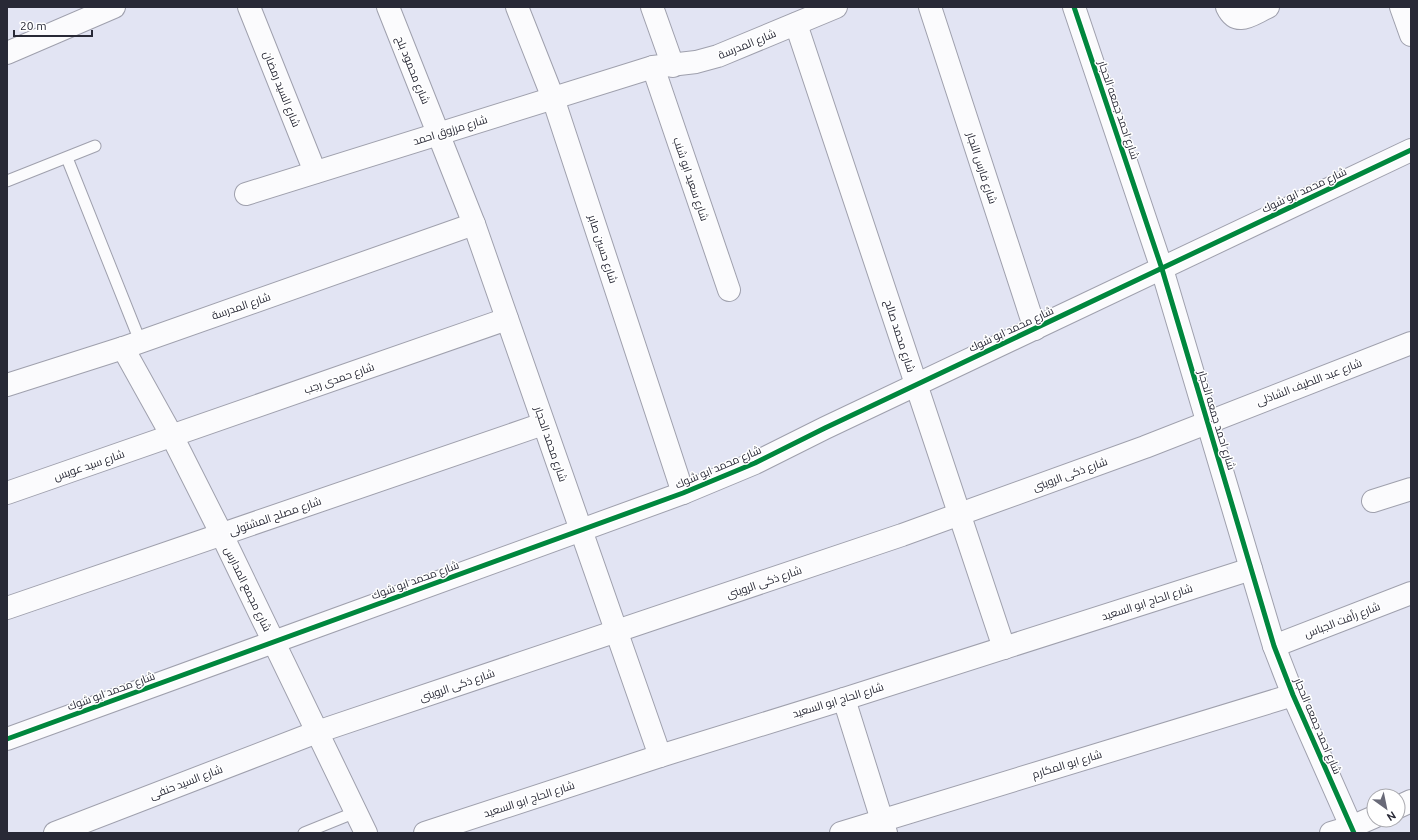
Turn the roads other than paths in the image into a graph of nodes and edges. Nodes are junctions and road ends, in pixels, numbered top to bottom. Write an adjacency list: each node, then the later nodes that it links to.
1 (114, 7): 14 (street)
2 (250, 7): 21 (street, شارع السيد رمضان)
3 (388, 7): 17 (street, شارع محمود بلح)
4 (517, 7): 16 (street, شارع حسين صابر)
5 (652, 7): 15 (street, شارع سعيد ابو شنب)
6 (836, 7): 12 (street, شارع المدرسة)
7 (930, 7): 28 (street, شارع فارس النجار)
8 (1074, 7): 25 (street, شارع احمد جمعه الحجار)
9 (1268, 7): 11 (street)
10 (1401, 7): 13 (street)
11 (1231, 12)
12 (796, 24): 15 (street, شارع المدرسة); 31 (street, شارع محمد صالح)
13 (1411, 35)
14 (7, 53)
15 (663, 66): 16 (street, شارع مرزوق احمد); 26 (street, شارع سعيد ابو شنب)
16 (553, 98): 17 (street, شارع مرزوق احمد); 38 (street, شارع حسين صابر)
17 (438, 134): 21 (street, شارع مرزوق احمد); 24 (street, شارع محمد الحجار)
18 (95, 146): 20 (lane)
19 (1411, 150): 25 (street, شارع محمد ابو شوك)
20 (67, 158): 22 (lane); 30 (lane)
21 (315, 172): 23 (street, شارع مرزوق احمد)
22 (7, 181)
23 (246, 194)
24 (474, 224): 27 (street, شارع محمد الحجار); 30 (street, شارع المدرسة)
25 (1162, 269): 28 (street, شارع محمد ابو شوك); 33 (street, شارع احمد جمعه الحجار)
26 (729, 290)
27 (507, 319): 34 (street, شارع محمد الحجار); 35 (street, شارع حمدى رجب)
28 (1035, 329): 31 (street, شارع محمد ابو شوك)
29 (1411, 343): 33 (street, شارع عبد اللطيف الشاذلى)
30 (132, 345): 32 (street, شارع المدرسة); 35 (street, شارع مجمع المدارس)
31 (917, 384): 38 (street, شارع محمد ابو شوك); 40 (street, شارع محمد صالح)
32 (7, 385)
33 (1207, 422): 40 (street, شارع ذكى الروينى); 43 (street, شارع احمد جمعه الحجار)
34 (544, 424): 41 (street, شارع محمد الحجار); 42 (street, شارع مصلح المشتولى)
35 (172, 436): 37 (street, شارع سيد عويس); 42 (street, شارع مجمع المدارس)
36 (1411, 488): 39 (street)
37 (7, 493)
38 (683, 493): 41 (street, شارع محمد ابو شوك)
39 (1373, 501)
40 (960, 514): 46 (street, شارع ذكى الروينى); 49 (street, شارع محمد صالح)
41 (581, 531): 46 (street, شارع محمد الحجار); 47 (street, شارع محمد ابو شوك)
42 (222, 535): 45 (street, شارع مصلح المشتولى); 47 (street, شارع مجمع المدارس)
43 (1251, 569): 48 (street, شارع احمد جمعه الحجار); 49 (street, شارع الحاج ابو السعيد)
44 (1411, 593): 48 (street, شارع رأفت الجباس)
45 (7, 608)
46 (616, 631): 52 (street, شارع ذكى الروينى); 54 (street, شارع محمد الحجار)
47 (274, 642): 52 (street, شارع مجمع المدارس); 53 (street, شارع محمد ابو شوك)
48 (1274, 646): 50 (street, شارع احمد جمعه الحجار)
49 (1004, 648): 51 (street, شارع الحاج ابو السعيد)
50 (1293, 696): 57 (street, شارع ابو المكارم); 59 (street, شارع احمد جمعه الحجار)
51 (844, 699): 54 (street, شارع الحاج ابو السعيد); 57 (street)
52 (317, 732): 55 (street, شارع مجمع المدارس); 60 (street, شارع السيد حنفى)
53 (7, 739)
54 (660, 756): 58 (street, شارع الحاج ابو السعيد)
55 (356, 812): 61 (lane); 62 (street, شارع مجمع المدارس)
56 (1366, 821): 59 (street)
57 (884, 827): 64 (street, شارع ابو المكارم)
58 (450, 829): 63 (street, شارع الحاج ابو السعيد)
59 (1345, 831)
60 (55, 833)
61 (304, 833)
62 (366, 833)
63 (425, 833)
64 (841, 833)

